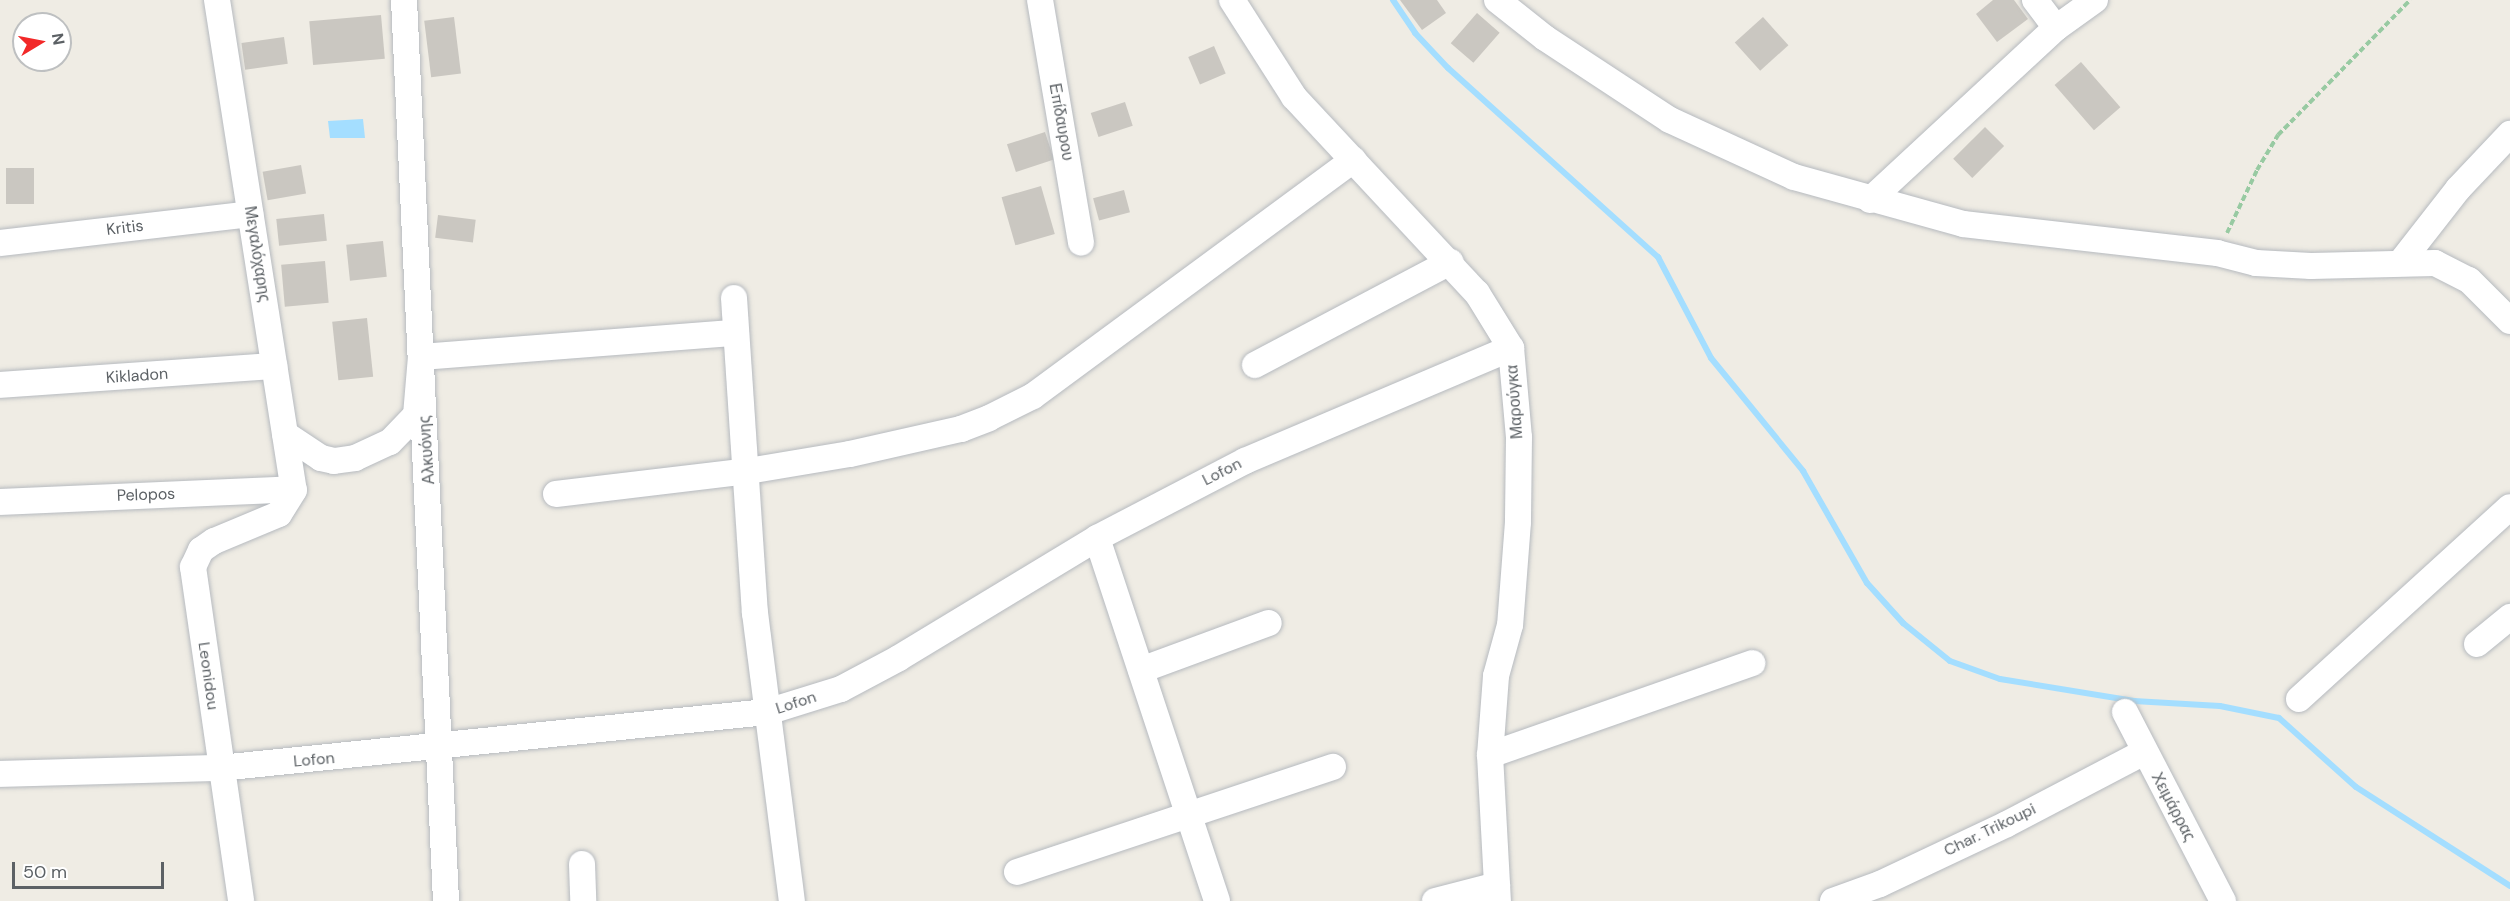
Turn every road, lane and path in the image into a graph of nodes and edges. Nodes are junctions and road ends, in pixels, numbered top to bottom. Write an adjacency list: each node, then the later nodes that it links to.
1 (217, 0): 13 (street, Μεγαλόχαρης)
2 (404, 0): 23 (street, Αλκυόνης)
3 (1040, 0): 15 (street, Επίδαυρου)
4 (1232, 0): 11 (street, Μαρούγκα)
5 (1497, 0): 12 (street)
6 (2035, 0): 9 (street)
7 (2095, 0): 9 (street)
8 (2410, 0): 16 (path)
9 (2056, 28): 12 (street)
10 (2510, 134): 18 (street)
11 (1353, 160): 17 (street, Μαρούγκα); 28 (street)
12 (1870, 200): 16 (street)
13 (250, 214): 14 (street, Kritis); 25 (street, Μεγαλόχαρης)
14 (0, 243)
15 (1081, 243)
16 (2217, 253): 18 (street)
17 (1450, 262): 22 (street, Μαρούγκα); 24 (street)
18 (2401, 262): 20 (street)
19 (734, 298): 21 (street)
20 (2510, 321)
21 (735, 333): 23 (street); 28 (street)
22 (1511, 348): 33 (street, Lofon); 44 (street, Μαρούγκα)
23 (422, 357): 27 (street); 42 (street, Αλκυόνης)
24 (1255, 364)
25 (274, 366): 26 (street, Kikladon); 27 (street, Μεγαλόχαρης)
26 (0, 385)
27 (285, 434): 30 (street, Μεγαλόχαρης)
28 (748, 471): 29 (street); 40 (street)
29 (556, 494)
30 (290, 497): 31 (street, Pelopos); 46 (street, Leonidou)
31 (0, 502)
32 (2510, 507): 39 (street)
33 (1097, 538): 38 (street); 40 (street, Lofon)
34 (2510, 617): 36 (street)
35 (1269, 623): 38 (street)
36 (2477, 644)
37 (1752, 663): 44 (street)
38 (1141, 670): 48 (street)
39 (2299, 699)
40 (767, 712): 42 (street, Lofon); 56 (street)
41 (2125, 712): 43 (street, Χειμάρρας)
42 (442, 748): 46 (street, Lofon); 54 (street, Αλκυόνης)
43 (2144, 752): 51 (street, Char. Trikoupi); 60 (street, Χειμάρρας)
44 (1490, 755): 52 (street, Μαρούγκα)
45 (1333, 767): 48 (street)
46 (220, 768): 47 (street, Lofon); 53 (street, Leonidou)
47 (0, 774)
48 (1188, 812): 50 (street); 57 (street)
49 (582, 864): 55 (street)
50 (1017, 872)
51 (1884, 892): 59 (street, Char. Trikoupi)
52 (1498, 893): 58 (street)
53 (241, 901)
54 (446, 901)
55 (583, 901)
56 (792, 901)
57 (1217, 901)
58 (1435, 901)
59 (1833, 901)
60 (2223, 901)

